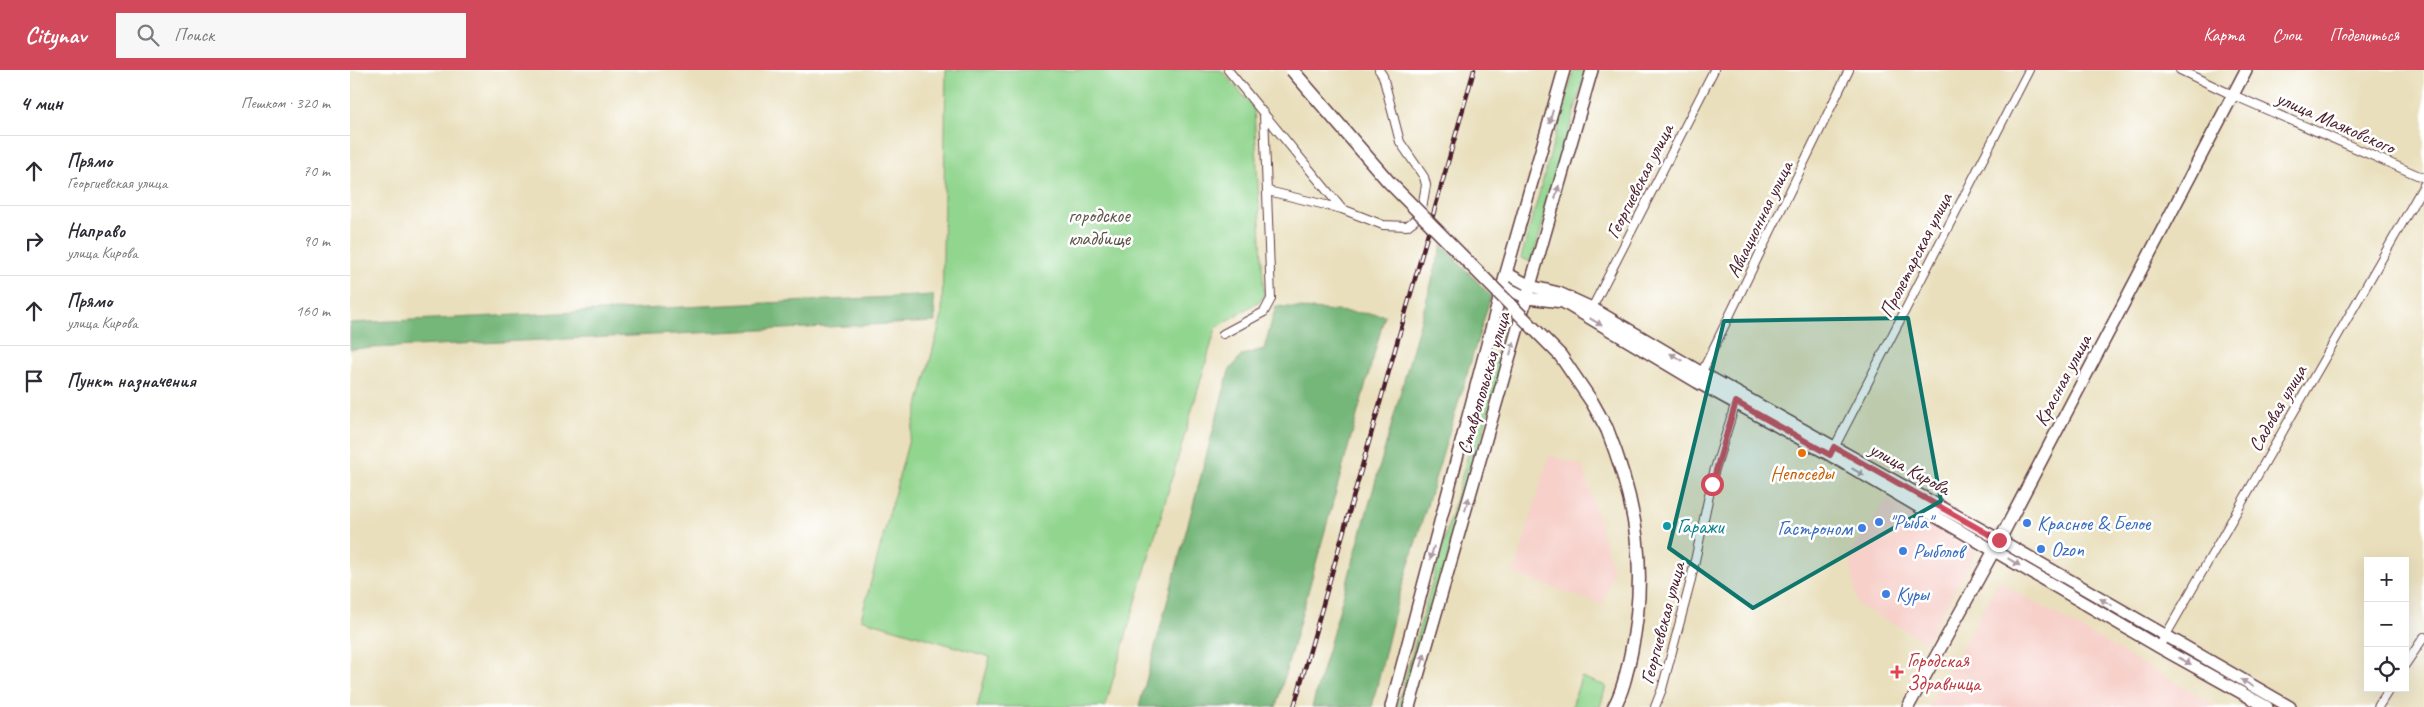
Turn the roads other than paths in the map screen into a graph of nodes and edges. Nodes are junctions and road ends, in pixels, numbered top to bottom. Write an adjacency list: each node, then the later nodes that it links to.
1 (1228, 70): 12 (street)
2 (1292, 70): 34 (main road, bridge)
3 (1379, 70): 16 (street)
4 (1564, 70): 17 (street, Ставропольская улица, one-way to 17)
5 (1592, 70): 19 (street, Ставропольская улица, one-way to 5)
6 (1714, 70): 21 (street, Георгиевская улица)
7 (1849, 70): 23 (street, Авиационная улица)
8 (2029, 70): 25 (street, Пролетарская улица)
9 (2180, 70): 11 (street, улица Маяковского)
10 (2246, 70): 11 (street, Красная улица)
11 (2232, 95): 13 (street, улица Маяковского); 26 (street, Красная улица)
12 (1264, 113): 15 (street); 16 (street)
13 (2424, 178)
14 (2424, 185): 27 (street, Садовая улица)
15 (1268, 191): 16 (street); 22 (street)
16 (1342, 209)
17 (1506, 273): 18 (street, Ставропольская улица); 19 (street, улица Кирова)
18 (1503, 286): 20 (street, улица Кирова); 32 (street, Ставропольская улица, one-way to 32)
19 (1530, 286): 20 (street, Ставропольская улица); 21 (street, улица Кирова)
20 (1527, 298): 23 (street, улица Кирова, one-way to 23); 33 (street, Ставропольская улица, one-way to 20)
21 (1592, 308): 23 (street, улица Кирова, one-way to 21)
22 (1222, 334)
23 (1700, 377): 24 (street, улица Кирова); 25 (street, улица Кирова)
24 (1736, 402): 25 (street, улица Кирова); 35 (street, Георгиевская улица)
25 (1832, 451): 26 (street, улица Кирова)
26 (1997, 545): 27 (street, улица Кирова, one-way to 26); 29 (street, улица Кирова, one-way to 29); 36 (street, Красная улица)
27 (2164, 636): 29 (street, Садовая улица); 38 (street, улица Кирова, one-way to 27)
28 (2424, 637): 30 (street)
29 (2159, 647): 37 (street, улица Кирова, one-way to 37)
30 (2409, 659)
31 (2387, 692): 39 (street)
32 (1391, 707)
33 (1409, 707)
34 (1614, 707)
35 (1655, 707)
36 (1908, 707)
37 (2267, 707)
38 (2290, 707)
39 (2378, 707)

